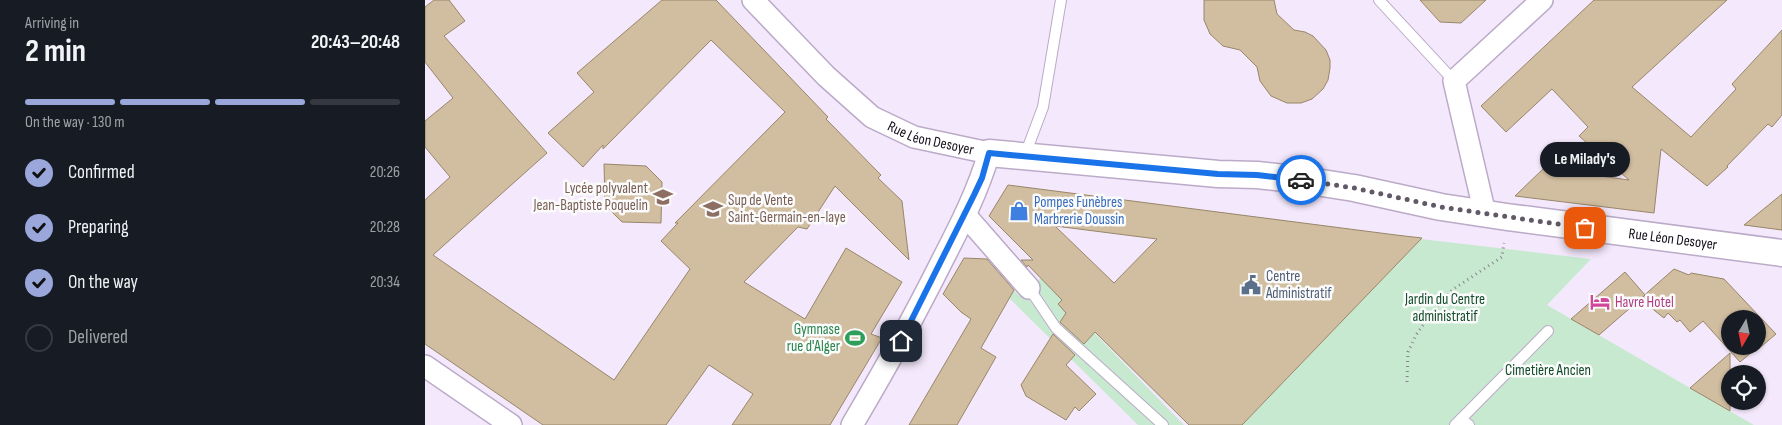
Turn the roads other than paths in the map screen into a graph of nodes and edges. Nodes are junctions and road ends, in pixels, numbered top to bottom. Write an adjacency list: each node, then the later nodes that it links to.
1 (753, 0): 6 (street, Rue Léon Desoyer)
2 (1061, 0): 7 (lane)
3 (1379, 0): 5 (lane)
4 (1542, 0): 5 (street)
5 (1454, 81): 8 (street)
6 (989, 153): 7 (street, Rue Léon Desoyer); 9 (street)
7 (1025, 156): 8 (street, Rue Léon Desoyer)
8 (1485, 214): 10 (street, Rue Léon Desoyer)
9 (965, 215): 11 (street); 16 (street)
10 (1782, 253)
11 (1029, 288): 17 (lane)
12 (1548, 331): 14 (lane)
13 (425, 366): 15 (street)
14 (1462, 423)
15 (511, 425)
16 (852, 425)
17 (1163, 425)

